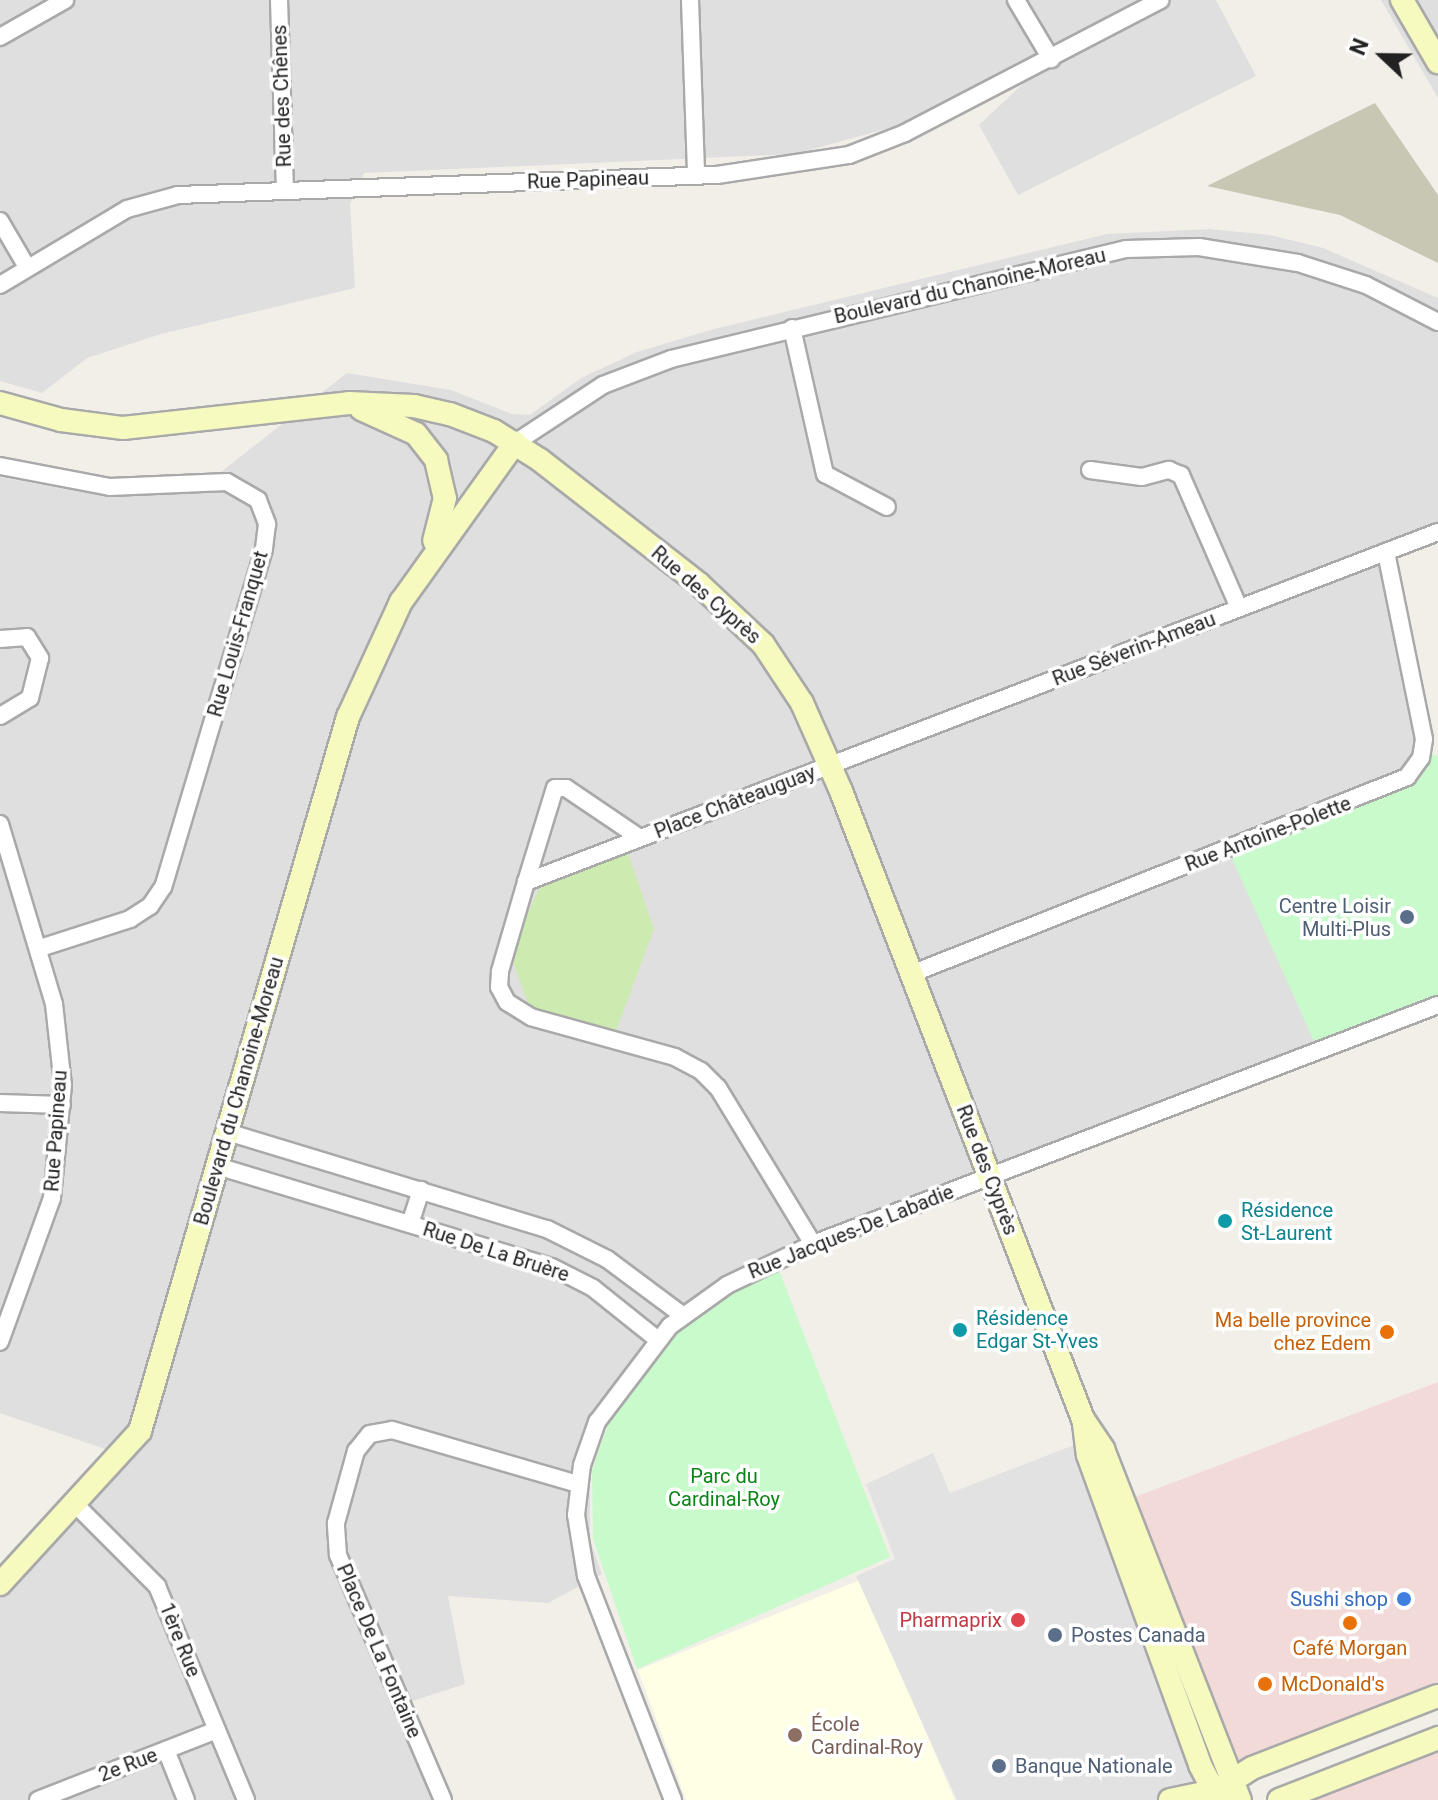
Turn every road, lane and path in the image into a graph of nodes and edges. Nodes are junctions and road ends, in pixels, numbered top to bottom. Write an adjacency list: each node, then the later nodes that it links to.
1 (65, 0): 7 (street)
2 (279, 0): 11 (street, Rue des Chênes)
3 (690, 0): 10 (street)
4 (1016, 0): 8 (street)
5 (1160, 0): 8 (street, Rue Papineau)
6 (1402, 0): 9 (street)
7 (0, 37)
8 (1051, 59): 10 (street, Rue Papineau)
9 (1438, 62)
10 (696, 176): 11 (street, Rue Papineau)
11 (285, 191): 13 (street, Rue Papineau)
12 (0, 221): 13 (street)
13 (27, 267): 14 (street, Rue Papineau)
14 (0, 285)
15 (1438, 322): 16 (street, Boulevard du Chanoine-Moreau)
16 (792, 328): 19 (street, Boulevard du Chanoine-Moreau); 22 (street)
17 (0, 403): 18 (street, Rue des Cyprès)
18 (349, 403): 19 (street, Rue des Cyprès); 25 (street)
19 (515, 443): 25 (street); 29 (street, Rue des Cyprès)
20 (0, 466): 33 (street, Rue Louis-Franquet)
21 (1090, 470): 26 (street)
22 (887, 507)
23 (1438, 532): 24 (street, Rue Séverin-Ameau)
24 (1386, 552): 26 (street, Rue Séverin-Ameau); 34 (street, Rue Antoine-Polette)
25 (426, 565): 38 (street, Boulevard du Chanoine-Moreau)
26 (1239, 608): 29 (street, Rue Séverin-Ameau)
27 (0, 639): 28 (street)
28 (0, 716)
29 (830, 766): 31 (street, Place Châteauguay); 34 (street, Rue des Cyprès)
30 (0, 824): 33 (street, Rue Papineau)
31 (640, 838): 32 (street, Place Châteauguay); 32 (street, Place Châteauguay)
32 (526, 882): 43 (street, Place Châteauguay)
33 (40, 948): 37 (street, Rue Papineau)
34 (911, 974): 40 (street, Rue des Cyprès)
35 (1438, 1005): 40 (street, Rue Jacques-De Labadie)
36 (0, 1103): 37 (street)
37 (62, 1105): 46 (street, Rue Papineau)
38 (227, 1132): 39 (street, Boulevard du Chanoine-Moreau); 41 (street, Rue De La Bruère)
39 (217, 1166): 42 (street, Rue De La Bruère); 48 (street, Boulevard du Chanoine-Moreau)
40 (989, 1176): 43 (street, Rue Jacques-De Labadie); 54 (street, Rue des Cyprès)
41 (421, 1190): 42 (street, Rue De La Bruère); 44 (street, Rue De La Bruère)
42 (410, 1224): 45 (street, Rue De La Bruère)
43 (813, 1244): 44 (street, Rue Jacques-De Labadie)
44 (682, 1315): 45 (street, Rue Jacques-De Labadie)
45 (657, 1339): 47 (street, Rue Jacques-De Labadie)
46 (0, 1342)
47 (578, 1484): 55 (street, Rue Jacques-De Labadie); 59 (street, Place De La Fontaine)
48 (76, 1505): 49 (street, Boulevard du Chanoine-Moreau); 51 (street, 1ère Rue)
49 (0, 1584)
50 (1438, 1696): 54 (street)
51 (217, 1730): 53 (street, 2e Rue); 58 (street, 1ère Rue)
52 (1438, 1738): 61 (street)
53 (166, 1750): 56 (street, 2e Rue); 57 (street)
54 (1227, 1793): 60 (street)
55 (670, 1799)
56 (38, 1800)
57 (186, 1800)
58 (246, 1800)
59 (443, 1800)
60 (1170, 1800)
61 (1279, 1800)

